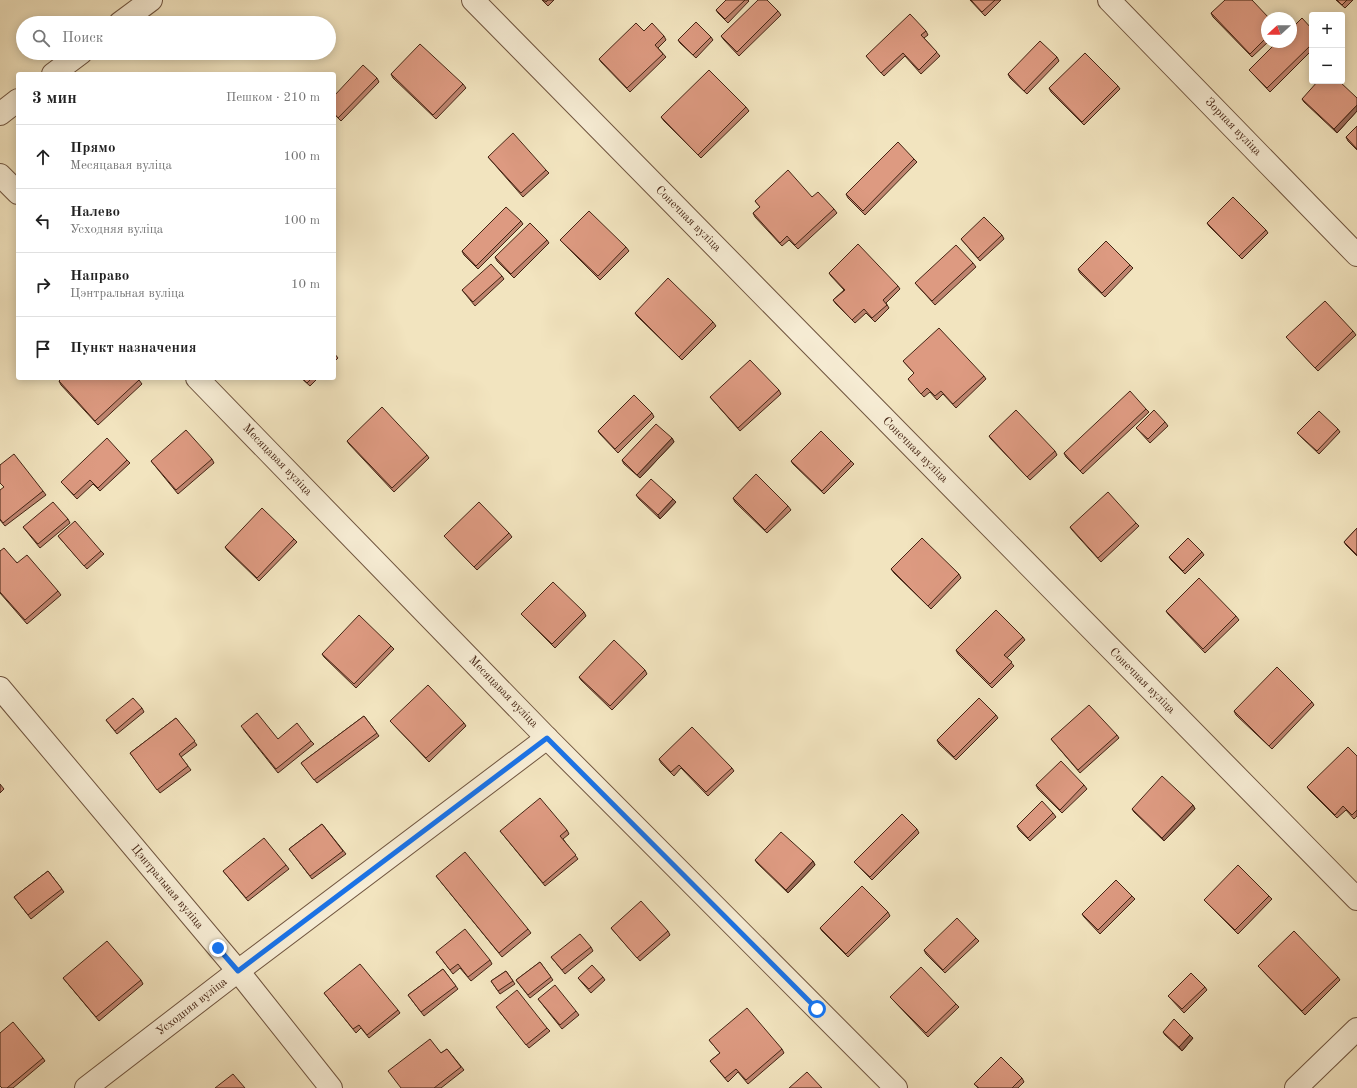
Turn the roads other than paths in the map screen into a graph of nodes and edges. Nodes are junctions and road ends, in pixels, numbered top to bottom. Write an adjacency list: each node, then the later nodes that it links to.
1 (151, 0): 4 (street)
2 (473, 0): 15 (street, Сонечная вуліца)
3 (1109, 0): 11 (street, Зорная вуліца)
4 (129, 16)
5 (72, 60): 6 (street)
6 (56, 72)
7 (16, 102): 8 (street)
8 (0, 114)
9 (0, 175): 10 (street)
10 (16, 191)
11 (1357, 255)
12 (199, 380): 14 (street, Месяцавая вуліца)
13 (0, 688): 16 (street, Цэнтральная вуліца)
14 (547, 738): 16 (street, Усходняя вуліца); 20 (street, Месяцавая вуліца)
15 (1357, 899)
16 (238, 971): 18 (street, Усходняя вуліца); 19 (street, Цэнтральная вуліца)
17 (1357, 1029): 21 (street)
18 (86, 1088)
19 (331, 1088)
20 (896, 1088)
21 (1296, 1088)

